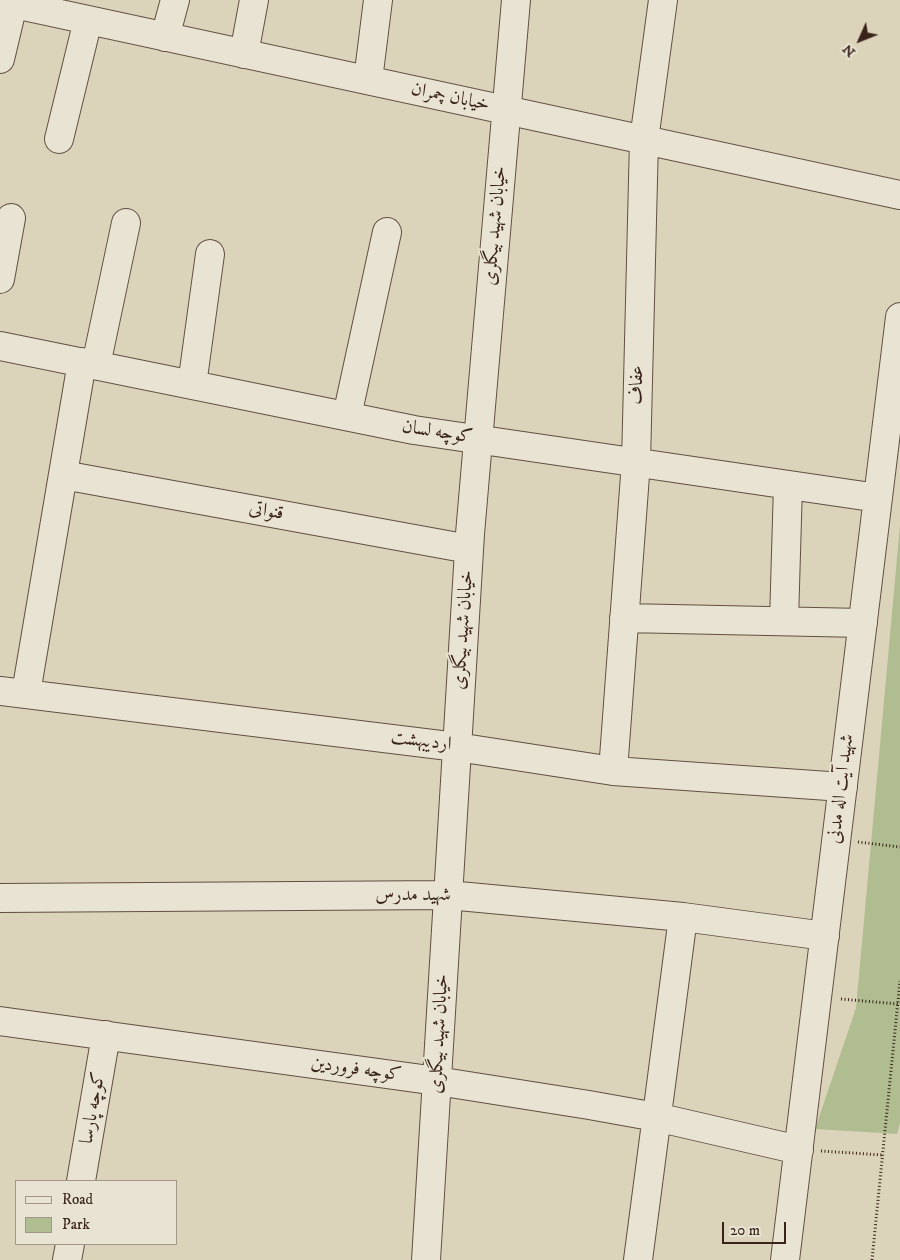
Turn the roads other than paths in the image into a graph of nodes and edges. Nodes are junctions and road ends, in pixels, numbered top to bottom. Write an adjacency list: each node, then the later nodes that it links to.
1 (175, 0): 8 (street)
2 (254, 0): 9 (street)
3 (378, 0): 11 (street)
4 (516, 0): 12 (street, خیابان شهید بیگلری)
5 (663, 0): 14 (street, عفاف)
6 (9, 1): 7 (street, خیابان چمران); 10 (street)
7 (88, 20): 8 (street, خیابان چمران); 13 (street)
8 (165, 37): 9 (street, خیابان چمران)
9 (244, 54): 11 (street, خیابان چمران)
10 (0, 59)
11 (368, 80): 12 (street, خیابان چمران)
12 (506, 110): 14 (street, خیابان چمران); 26 (street, خیابان شهید بیگلری)
13 (59, 138)
14 (644, 140): 15 (street, خیابان چمران); 27 (street, عفاف)
15 (900, 195)
16 (11, 218): 20 (street)
17 (126, 223): 23 (street)
18 (386, 232): 25 (street)
19 (210, 254): 24 (street)
20 (0, 279)
21 (900, 318): 30 (street, شهید آیت اله مدنی)
22 (0, 346): 23 (street, کوچه لسان)
23 (89, 364): 24 (street, کوچه لسان); 28 (street)
24 (192, 385): 25 (street, کوچه لسان)
25 (347, 416): 26 (street, کوچه لسان)
26 (478, 439): 27 (street, کوچه لسان); 31 (street, خیابان شهید بیگلری)
27 (636, 462): 29 (street, کوچه لسان); 32 (street, عفاف)
28 (63, 475): 31 (street, قنواتی); 35 (street)
29 (788, 485): 30 (street, کوچه لسان); 33 (street)
30 (878, 498): 34 (street, شهید آیت اله مدنی)
31 (469, 549): 36 (street, خیابان شهید بیگلری)
32 (624, 618): 33 (street); 37 (street, عفاف)
33 (784, 621): 34 (street)
34 (863, 623): 38 (street, شهید آیت اله مدنی)
35 (13, 692): 36 (street, اردیبهشت)
36 (457, 746): 37 (street, اردیبهشت); 39 (street, خیابان شهید بیگلری)
37 (613, 771): 38 (street, اردیبهشت)
38 (843, 787): 42 (street, شهید آیت اله مدنی)
39 (448, 895): 40 (street, شهید مدرس); 41 (street, شهید مدرس); 45 (street, خیابان شهید بیگلری)
40 (0, 898)
41 (683, 917): 42 (street, شهید مدرس); 46 (street)
42 (825, 936): 47 (street, شهید آیت اله مدنی)
43 (0, 1021): 44 (street, کوچه فروردین)
44 (106, 1035): 45 (street, کوچه فروردین); 48 (street, کوچه پارسا)
45 (437, 1081): 46 (street, کوچه فروردین); 51 (street, خیابان شهید بیگلری)
46 (656, 1117): 47 (street, کوچه فروردین); 52 (street)
47 (799, 1150): 53 (street, شهید آیت اله مدنی)
48 (81, 1180)
49 (70, 1245): 50 (street)
50 (67, 1260)
51 (426, 1260)
52 (638, 1260)
53 (785, 1260)

